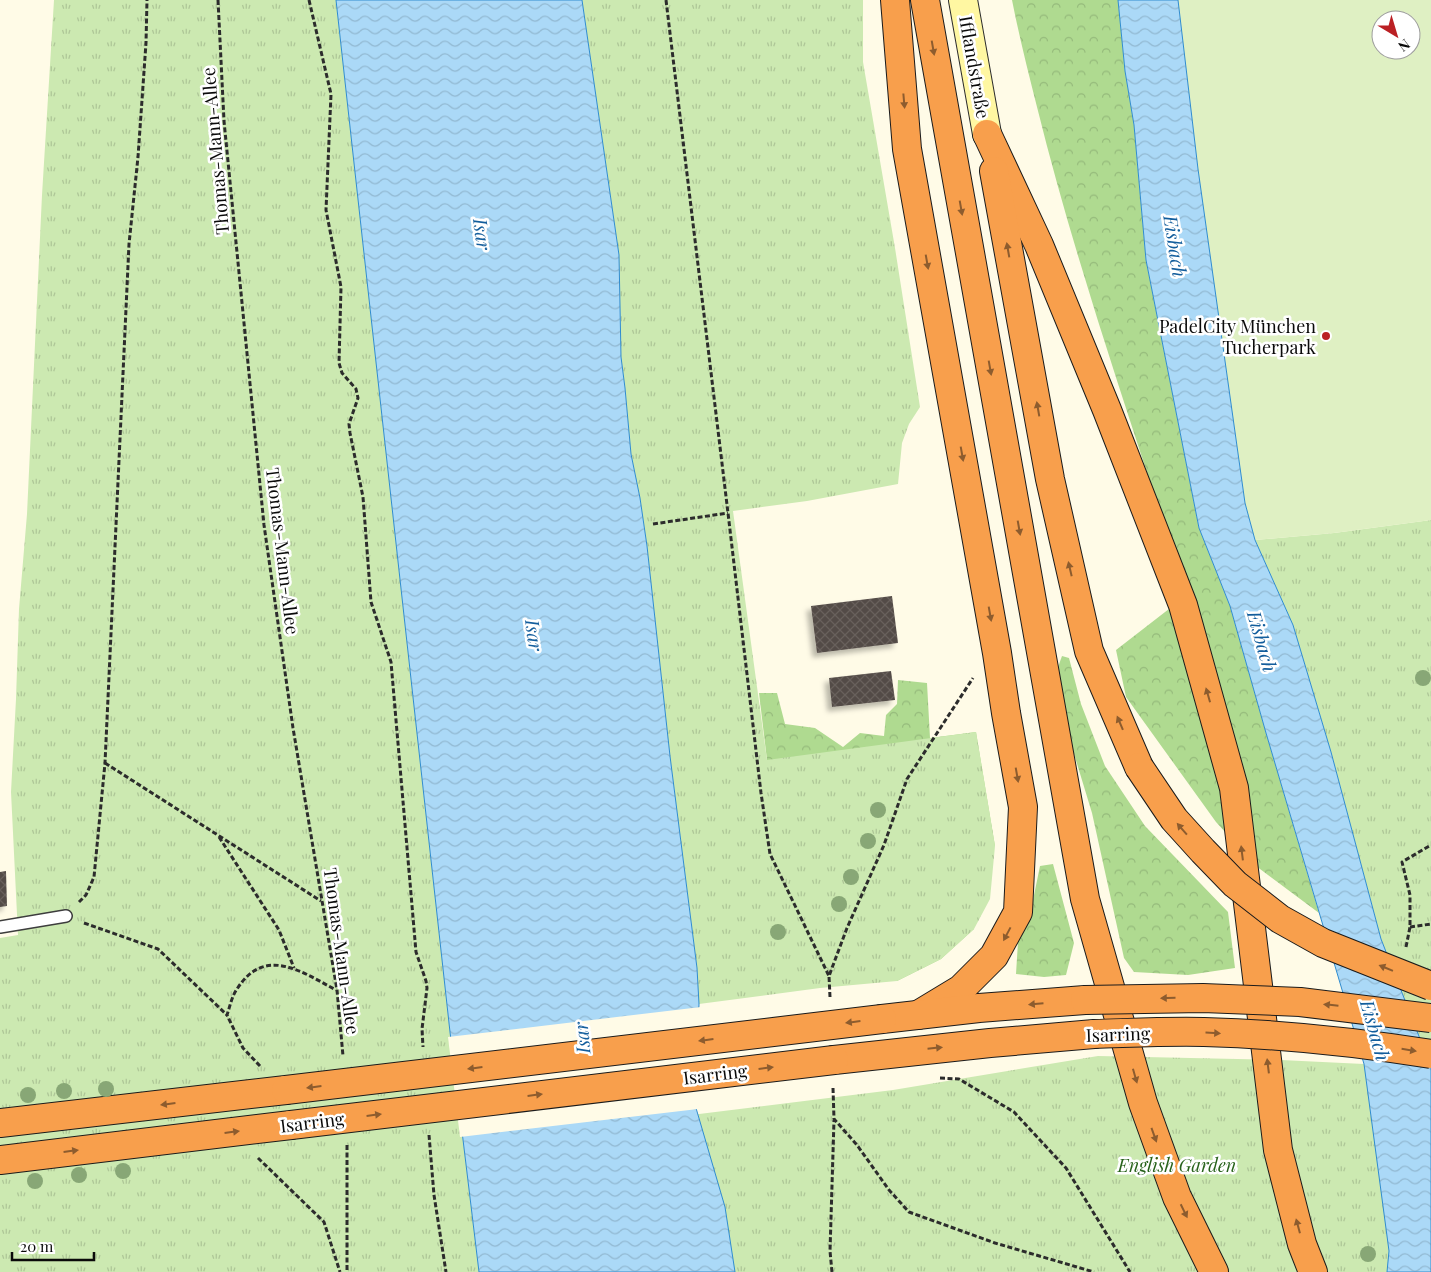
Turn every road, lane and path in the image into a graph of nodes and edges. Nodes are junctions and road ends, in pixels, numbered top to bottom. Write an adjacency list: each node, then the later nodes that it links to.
1 (146, 0): 12 (path)
2 (218, 0): 17 (path, Thomas-Mann-Allee)
3 (309, 0): 29 (path)
4 (666, 0): 9 (path)
5 (895, 0): 27 (highway, one-way to 27)
6 (925, 0): 45 (highway, one-way to 45)
7 (963, 0): 8 (main road, Ifflandstraße)
8 (987, 134): 24 (highway, one-way to 8, bridge); 46 (highway, one-way to 8)
9 (728, 513): 10 (path); 23 (path)
10 (652, 524)
11 (976, 672): 13 (path)
12 (105, 763): 14 (path); 18 (path)
13 (907, 780)
14 (217, 834): 17 (path); 22 (path)
15 (1431, 845): 16 (path)
16 (1402, 862)
17 (322, 901): 25 (path, Thomas-Mann-Allee)
18 (66, 916): 20 (lane); 26 (path)
19 (1431, 924): 21 (path)
20 (0, 927)
21 (1410, 927)
22 (294, 968): 25 (path); 26 (path)
23 (829, 976)
24 (1431, 986)
25 (337, 990): 31 (path, Thomas-Mann-Allee)
26 (227, 1014): 32 (path)
27 (918, 1015): 28 (highway, Isarring, one-way to 27, bridge); 35 (highway, Isarring, one-way to 35, bridge)
28 (1431, 1018)
29 (423, 1049)
30 (1431, 1054): 39 (highway, Isarring, one-way to 30, bridge)
31 (344, 1064)
32 (263, 1069)
33 (933, 1078): 44 (path)
34 (834, 1119): 43 (path)
35 (0, 1124)
36 (429, 1126): 42 (path)
37 (347, 1139): 41 (path)
38 (257, 1157): 40 (path)
39 (0, 1160)
40 (340, 1272)
41 (347, 1272)
42 (446, 1272)
43 (832, 1272)
44 (1130, 1272)
45 (1214, 1272)
46 (1313, 1272)

